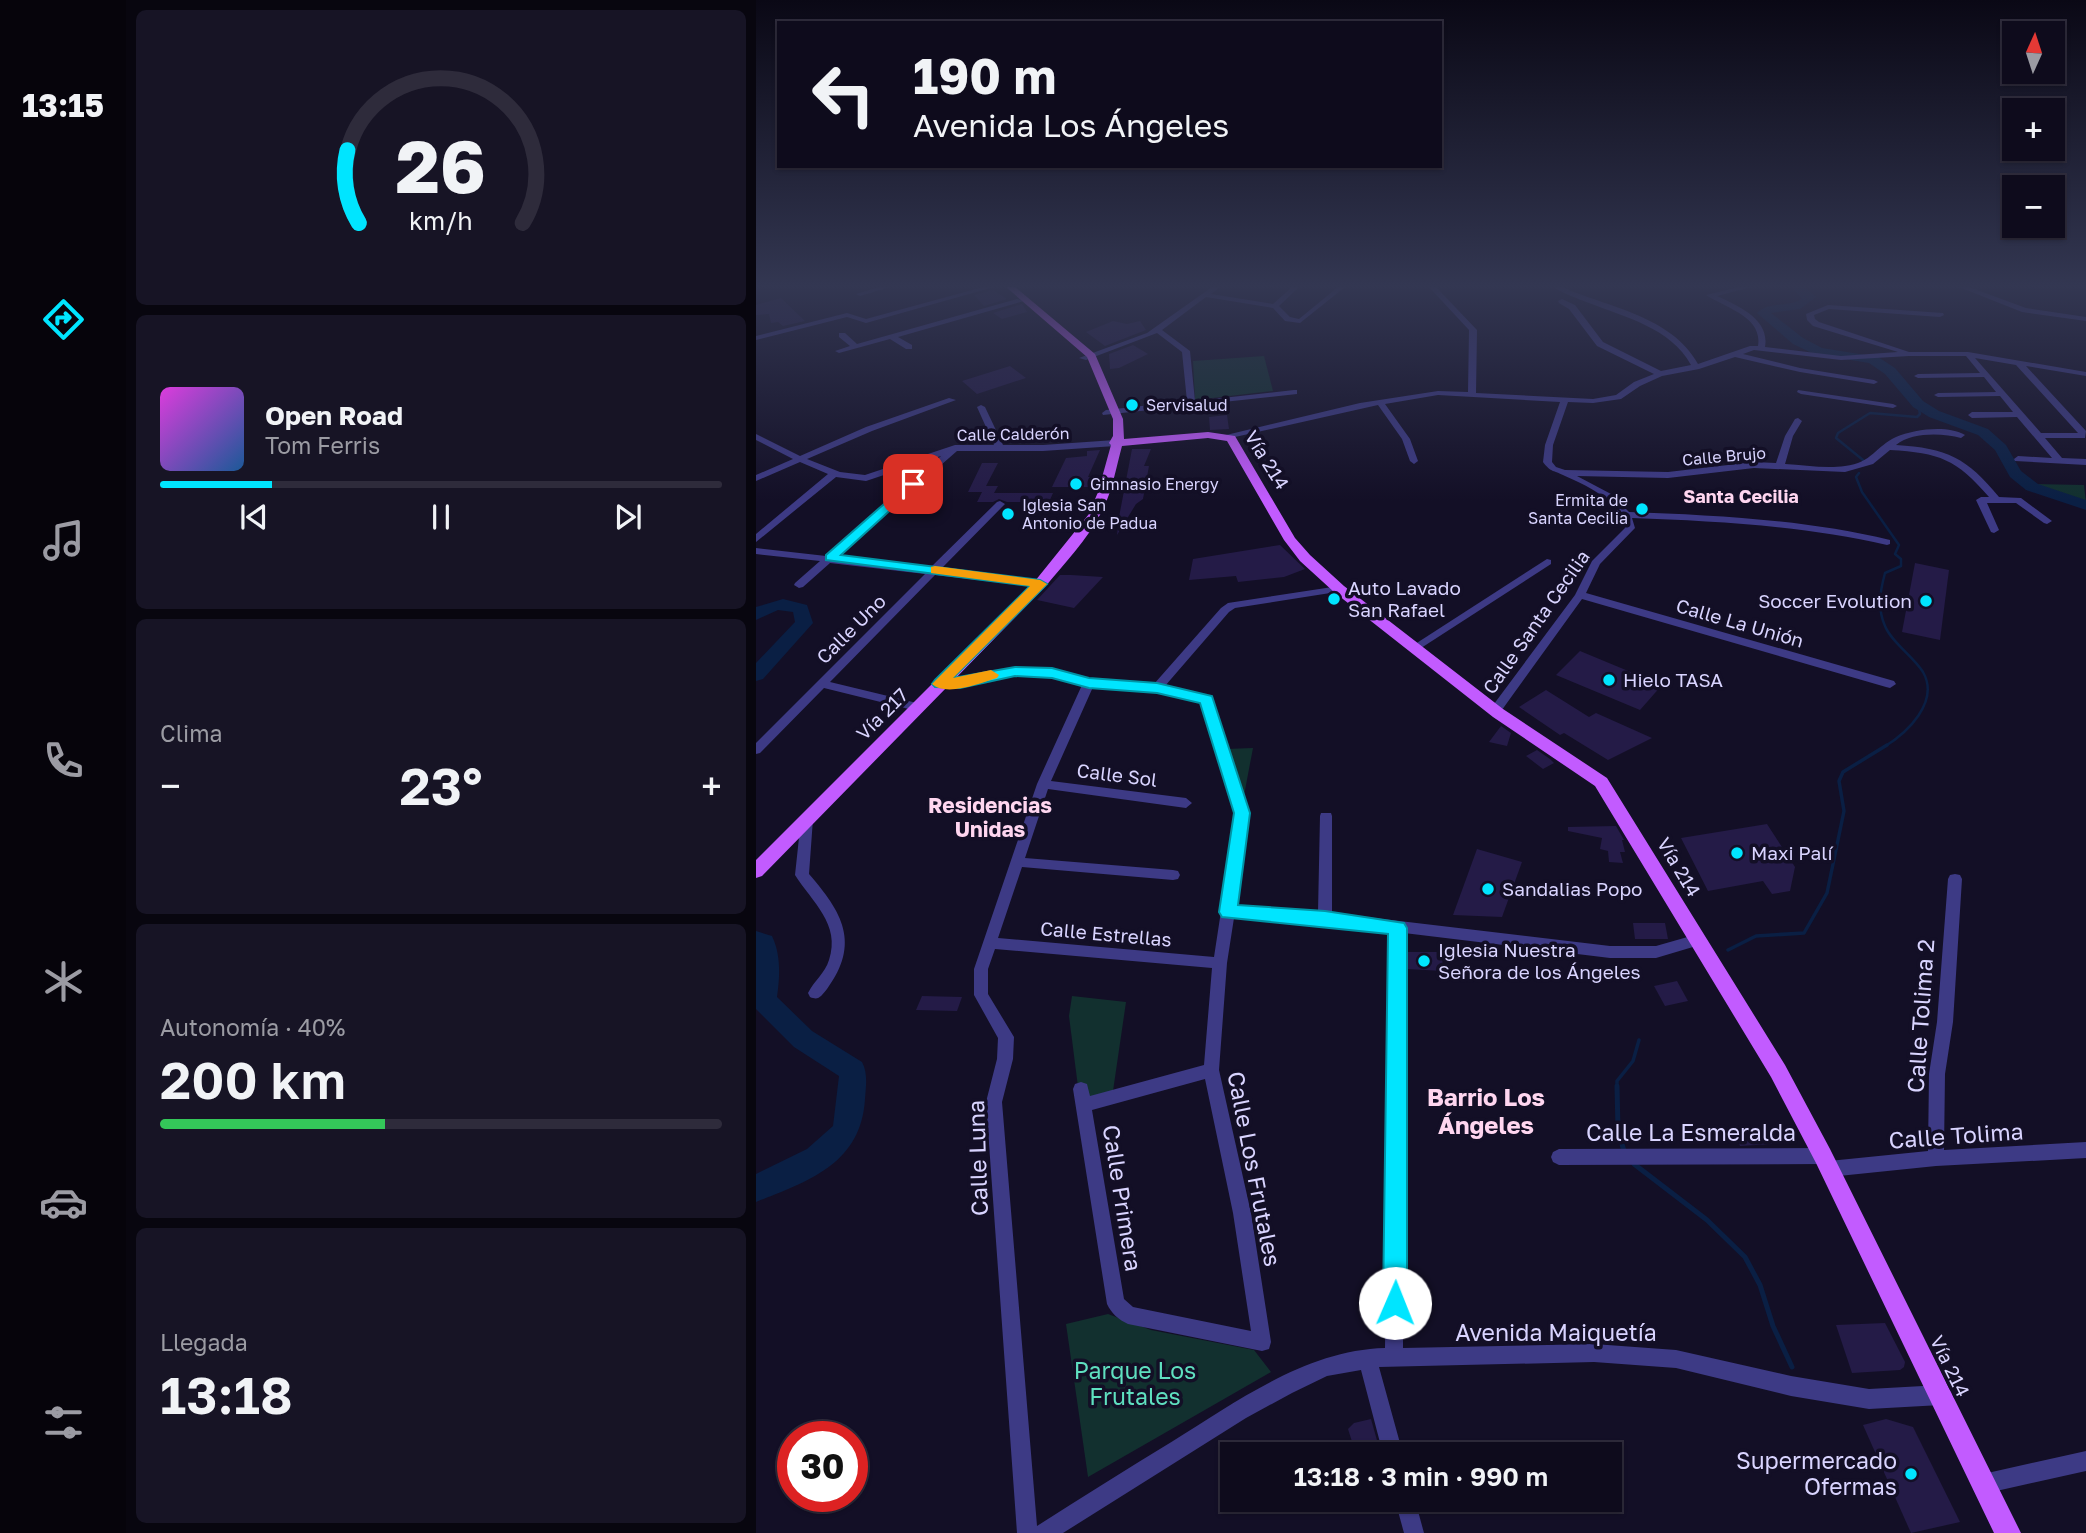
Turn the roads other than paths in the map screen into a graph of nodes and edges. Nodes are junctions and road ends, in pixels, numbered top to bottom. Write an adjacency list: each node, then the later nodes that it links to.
1 (1088, 359): 28 (main road)
2 (1187, 359): 24 (street)
3 (1473, 359): 19 (street)
4 (1629, 359): 13 (street)
5 (1692, 359): 11 (street)
6 (1720, 359): 11 (street)
7 (1752, 359): 12 (street)
8 (1972, 359): 15 (street)
9 (1994, 359): 10 (street)
10 (2019, 363): 14 (street); 33 (street)
11 (1696, 367): 13 (street)
12 (1800, 370): 17 (street); 26 (street)
13 (1660, 374): 23 (street)
14 (2086, 374)
15 (1986, 375): 16 (street); 20 (street)
16 (1918, 376)
17 (1874, 382)
18 (1294, 392): 24 (street)
19 (1472, 394): 23 (street); 25 (street)
20 (2002, 394): 21 (street); 29 (street)
21 (1938, 396)
22 (952, 400): 42 (street)
23 (1565, 400): 48 (street)
24 (1191, 402): 28 (street)
25 (1380, 402): 34 (street); 45 (street)
26 (1893, 405)
27 (981, 407): 41 (street)
28 (1113, 414): 36 (main road); 38 (main road)
29 (2019, 414): 30 (street); 35 (street)
30 (1972, 415)
31 (1798, 421): 47 (street)
32 (1961, 435): 39 (street, Calle Brujo)
33 (2085, 435): 35 (street)
34 (1226, 436): 36 (main road, Vía 214); 64 (main road, Vía 214)
35 (2038, 436): 44 (street)
36 (1174, 437): 38 (main road, Vía 214)
37 (756, 438): 42 (street, Calle Calderón)
38 (1115, 443): 41 (street, Calle Calderón); 62 (main road, Vía 217)
39 (1888, 447): 47 (street, Calle Brujo); 51 (street)
40 (955, 448): 41 (street, Calle Calderón); 49 (street, Calle Calderón); 59 (street)
41 (1000, 448)
42 (803, 458): 49 (street, Calle Calderón); 50 (street)
43 (2018, 459): 44 (street)
44 (2059, 460): 46 (street)
45 (1415, 461)
46 (2086, 462)
47 (1780, 465): 48 (street, Calle Brujo)
48 (1564, 473): 53 (street)
49 (834, 474): 56 (street)
50 (756, 478)
51 (1995, 498): 54 (street); 55 (street)
52 (1000, 504): 61 (street, Calle Uno)
53 (1626, 515): 57 (street); 65 (street, Calle Santa Cecilia)
54 (2047, 521)
55 (1994, 530)
56 (756, 539)
57 (1887, 542)
58 (756, 551): 59 (street)
59 (830, 558): 61 (street); 63 (street)
60 (1546, 562): 66 (street)
61 (934, 570): 62 (street); 68 (street, Calle Uno)
62 (1040, 584): 69 (main road, Vía 217)
63 (799, 585)
64 (1339, 589): 66 (main road, Vía 214); 71 (street)
65 (1580, 595): 70 (street, Calle La Unión); 73 (street, Calle Santa Cecilia)
66 (1415, 648): 73 (main road, Vía 214)
67 (1089, 683): 69 (street); 71 (street); 75 (street, Calle Luna)
68 (821, 684): 72 (street); 74 (street, Calle Uno)
69 (940, 684): 72 (main road, Vía 217)
70 (1890, 684)
71 (1157, 688): 83 (street, Calle Los Frutales)
72 (917, 707): 78 (main road, Vía 217)
73 (1495, 711): 86 (main road, Vía 214)
74 (756, 750)
75 (1043, 785): 76 (street, Calle Sol); 79 (street, Calle Luna)
76 (1186, 803)
77 (1326, 816): 84 (street)
78 (807, 819): 80 (main road, Vía 217); 89 (street)
79 (1017, 862): 81 (street); 87 (street, Calle Luna)
80 (756, 871)
81 (1173, 875)
82 (1955, 878): 93 (street, Calle Tolima 2)
83 (1228, 912): 84 (street); 88 (street, Calle Los Frutales)
84 (1325, 918): 85 (street)
85 (1398, 928): 86 (street); 96 (street)
86 (1698, 940): 94 (main road, Vía 214)
87 (989, 943): 88 (street, Calle Estrellas); 103 (street, Calle Luna)
88 (1220, 963): 90 (street, Calle Los Frutales)
89 (815, 993)
90 (1211, 1070): 95 (street, Calle Primera); 95 (street, Calle Los Frutales)
91 (2086, 1150): 93 (street, Calle Tolima)
92 (1559, 1157): 94 (street, Calle La Esmeralda)
93 (1936, 1158): 94 (street, Calle Tolima)
94 (1826, 1162): 98 (main road, Vía 214)
95 (1121, 1311)
96 (1394, 1357): 97 (street, Avenida Maiquetía); 98 (street, Avenida Maiquetía)
97 (1368, 1360): 99 (street); 104 (street, Avenida Maiquetía)
98 (1941, 1395): 101 (main road, Vía 214)
99 (1390, 1442)
100 (2086, 1461): 101 (street)
101 (1983, 1484): 106 (main road, Vía 214)
102 (1408, 1512): 105 (street)
103 (1027, 1533)
104 (1044, 1533)
105 (1414, 1533)
106 (2008, 1533)

